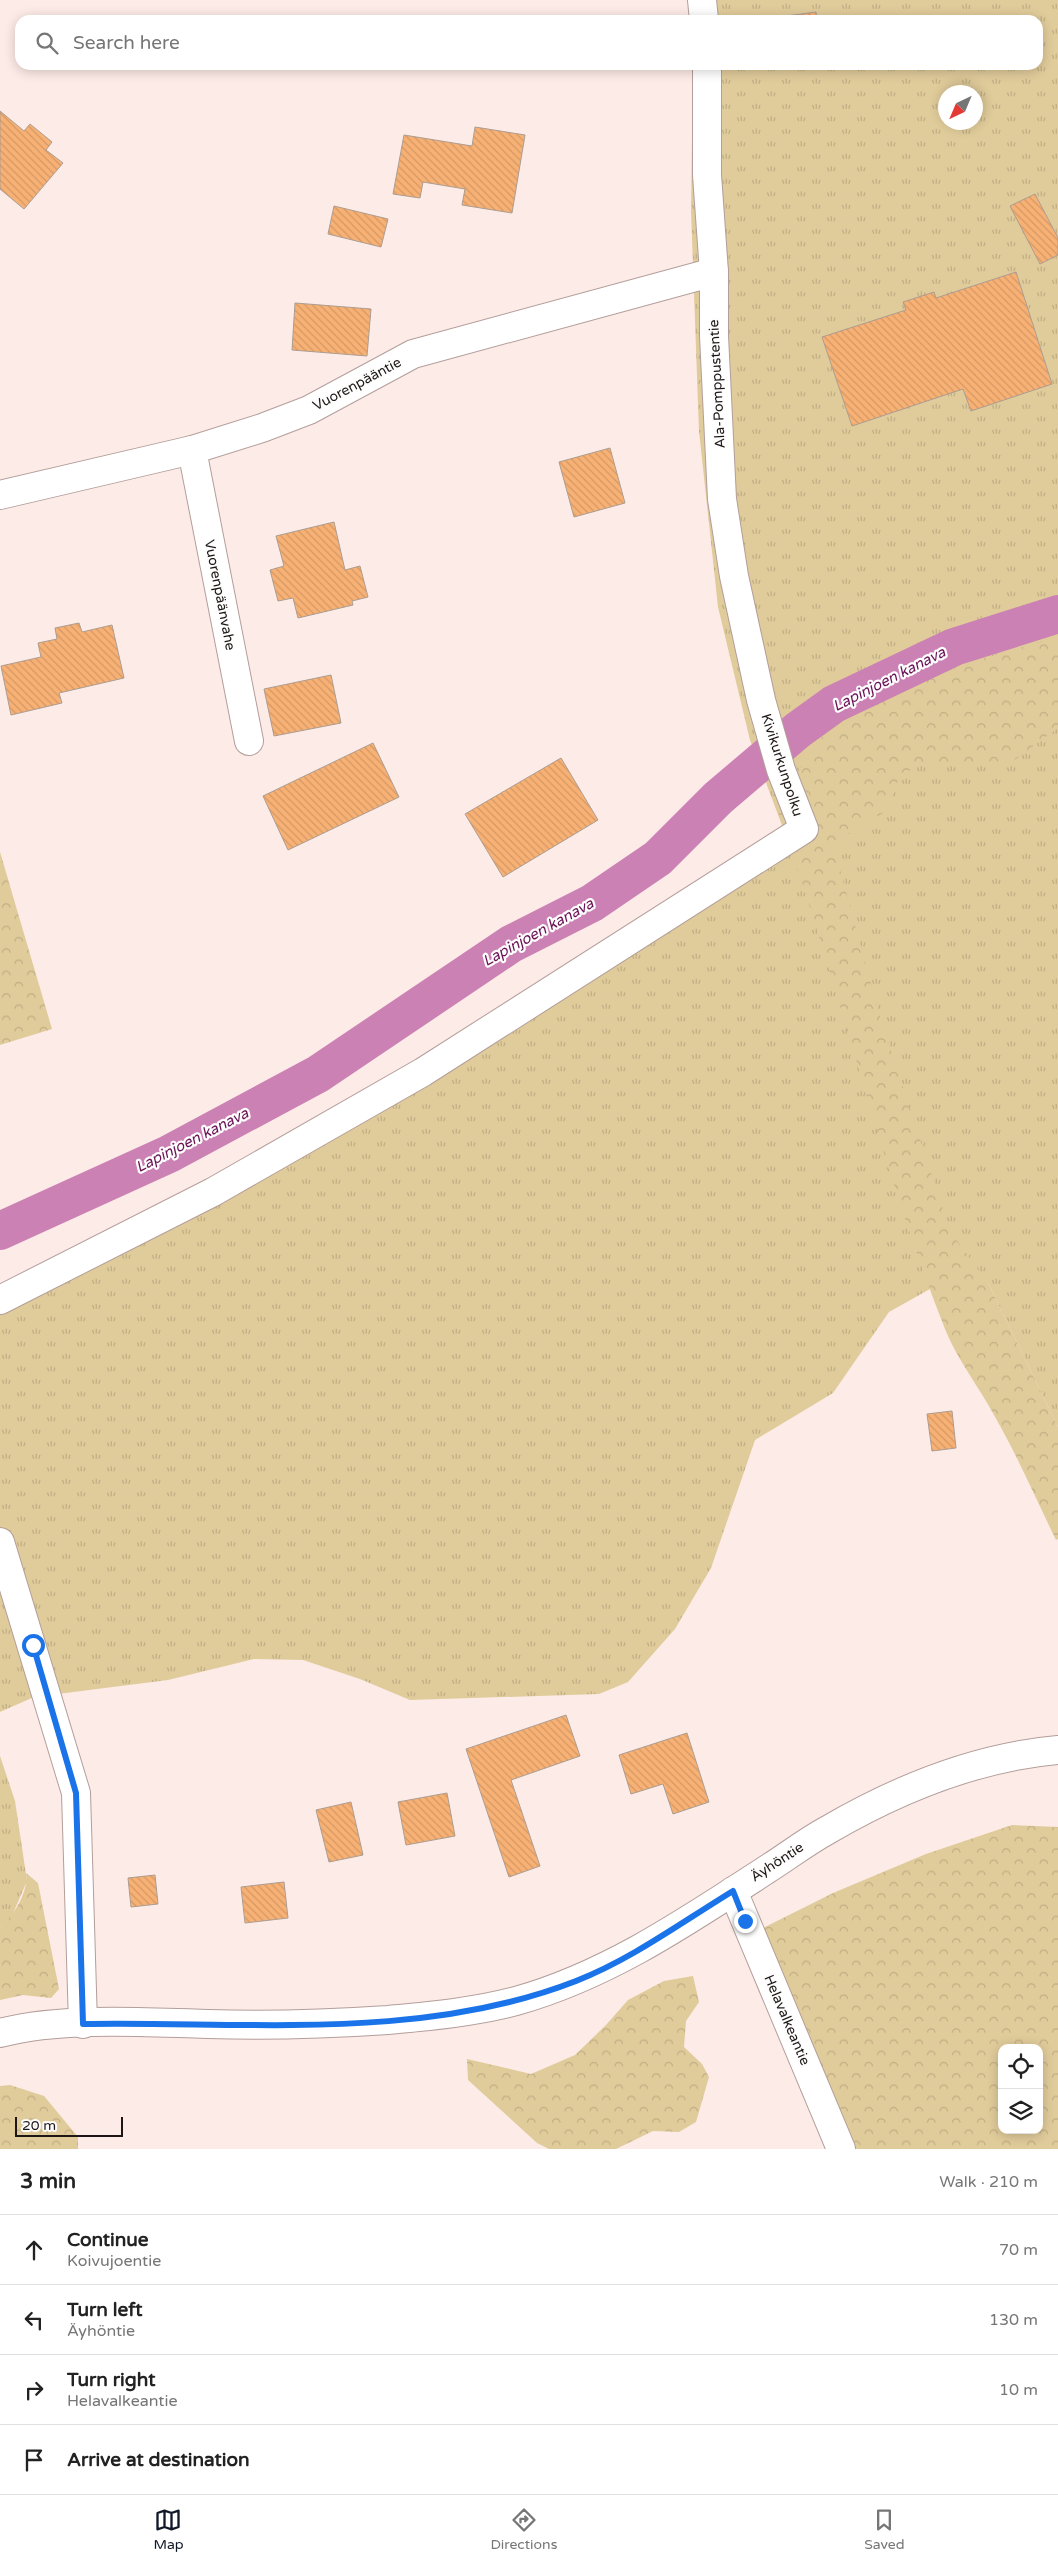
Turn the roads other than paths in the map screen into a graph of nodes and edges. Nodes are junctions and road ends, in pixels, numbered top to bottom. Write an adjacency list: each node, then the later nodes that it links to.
1 (702, 0): 2 (street)
2 (704, 15)
3 (707, 70): 4 (street, Ala-Pomppustentie)
4 (714, 272): 5 (street, Vuorenpääntie); 7 (street, Ala-Pomppustentie)
5 (192, 450): 6 (street, Vuorenpääntie); 8 (street, Vuorenpäänvahe)
6 (0, 495)
7 (764, 710): 9 (street, Kivikurkunpolku)
8 (249, 741)
9 (0, 1300)
10 (0, 1542): 13 (street)
11 (1058, 1750): 12 (street, Äyhöntie)
12 (733, 1891): 13 (street, Äyhöntie); 15 (street, Helavalkeantie)
13 (83, 2024): 14 (street, Äyhöntie)
14 (0, 2033)
15 (840, 2149)

